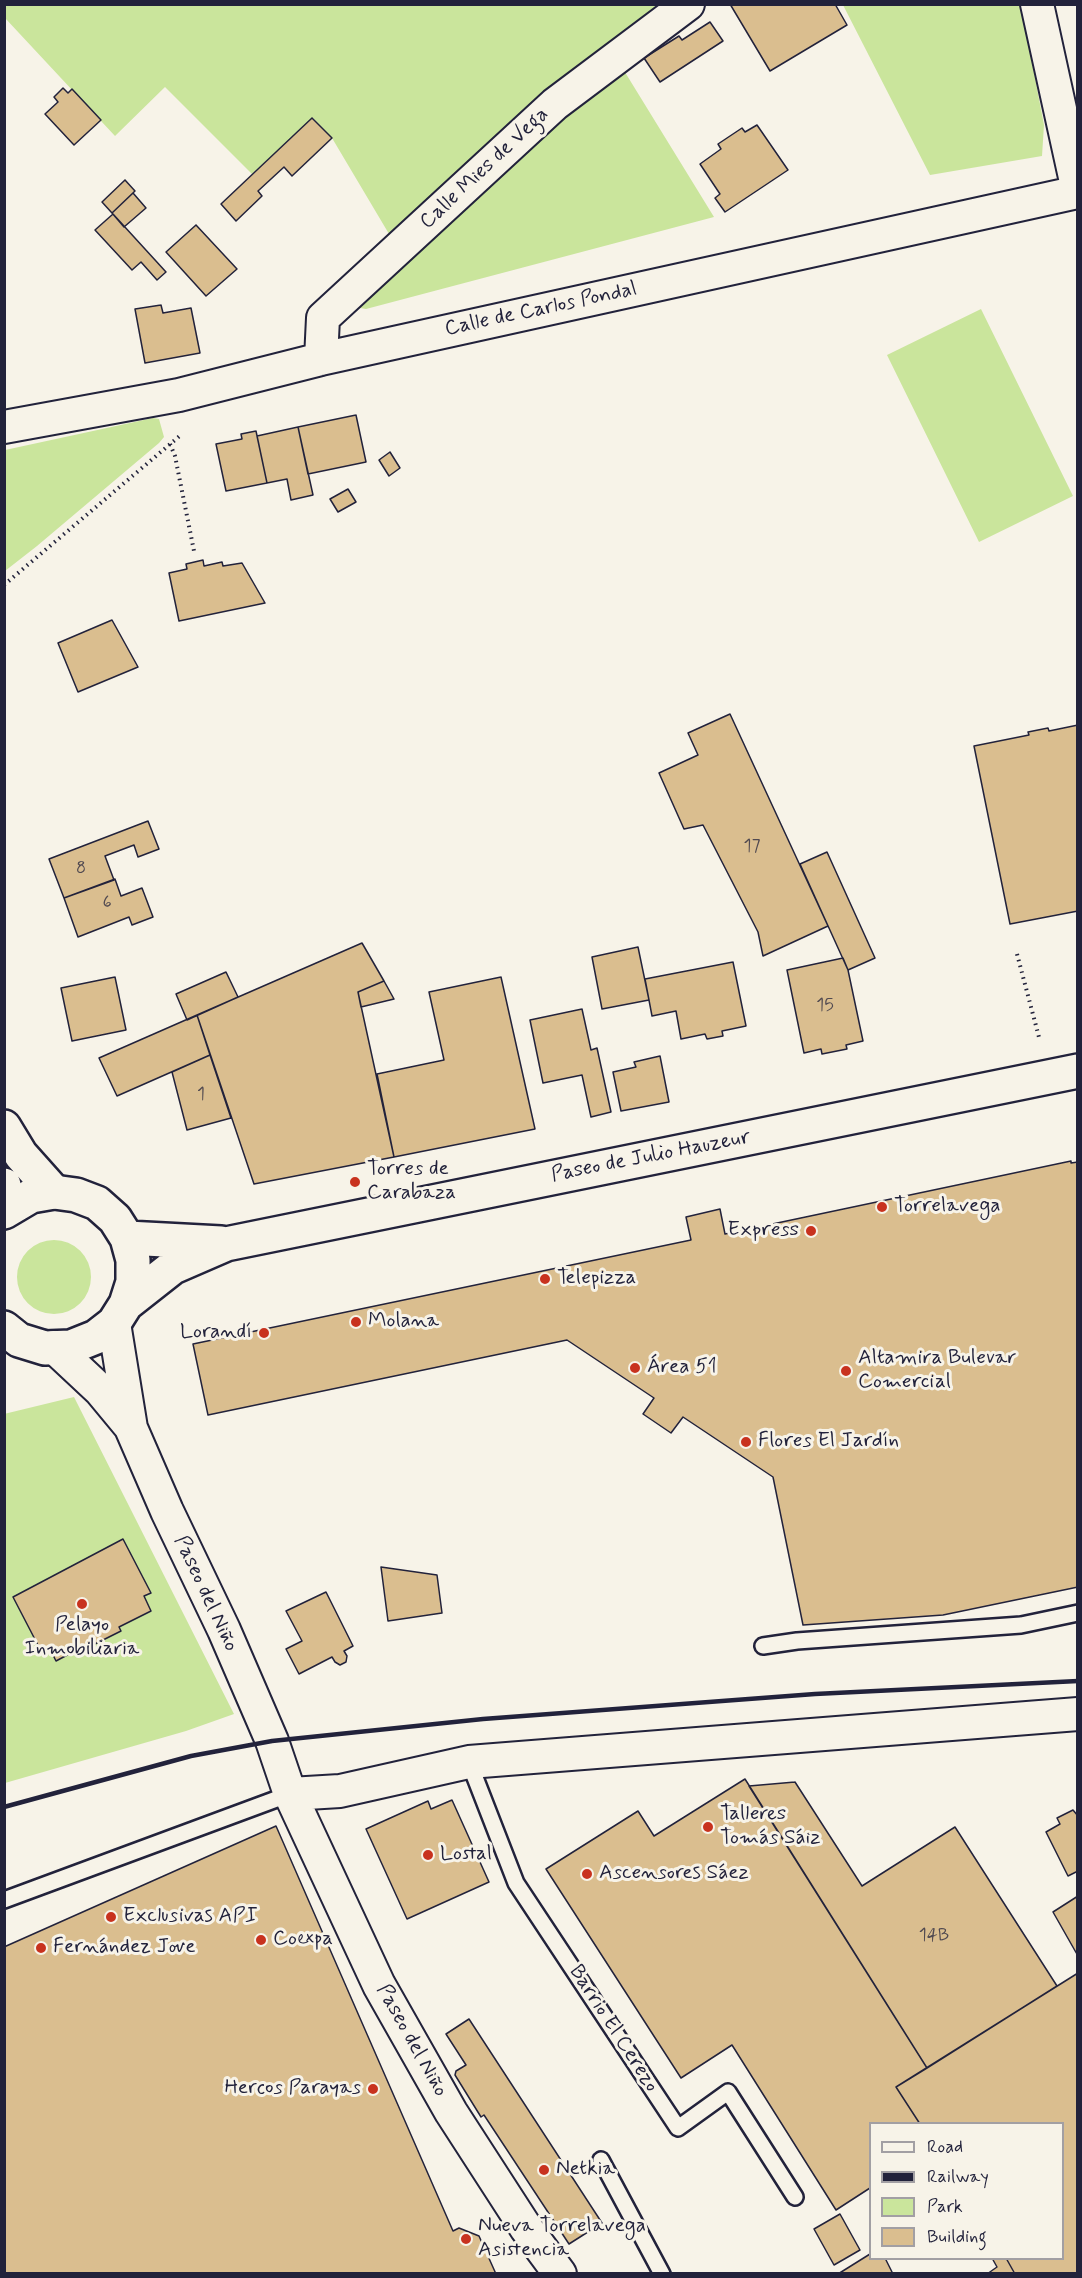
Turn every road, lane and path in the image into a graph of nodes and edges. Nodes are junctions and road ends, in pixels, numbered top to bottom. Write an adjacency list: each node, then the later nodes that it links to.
1 (688, 4): 4 (street, Calle Mies de Vega)
2 (1037, 4): 3 (street, Calle de Carlos Pondal)
3 (1077, 191): 4 (street, Calle de Carlos Pondal)
4 (321, 359): 5 (street, Calle de Carlos Pondal)
5 (4, 428)
6 (186, 430): 7 (path)
7 (170, 444): 8 (path); 9 (path)
8 (194, 551)
9 (4, 585)
10 (1017, 954): 11 (path)
11 (1064, 1074): 16 (main road, Paseo de Julio Hauzeur)
12 (4, 1127): 13 (main road)
13 (54, 1192): 14 (main road); 15 (main road)
14 (6, 1202)
15 (127, 1238): 16 (main road, Paseo de Julio Hauzeur); 17 (main road)
16 (226, 1244): 17 (main road, Paseo de Julio Hauzeur)
17 (120, 1314): 19 (main road, Paseo de Julio Hauzeur); 20 (street, Paseo del Niño)
18 (4, 1328): 19 (main road, Paseo de Julio Hauzeur)
19 (54, 1347): 20 (street, Paseo del Niño)
20 (131, 1428): 25 (street, Paseo del Niño)
21 (1077, 1613): 22 (lane)
22 (763, 1646)
23 (1077, 1714): 24 (street)
24 (469, 1762): 25 (street); 28 (lane, Barrio El Cerezo)
25 (290, 1794): 26 (lane); 29 (street, Paseo del Niño)
26 (4, 1900)
27 (601, 2160): 30 (lane)
28 (795, 2197)
29 (560, 2274)
30 (662, 2274)

